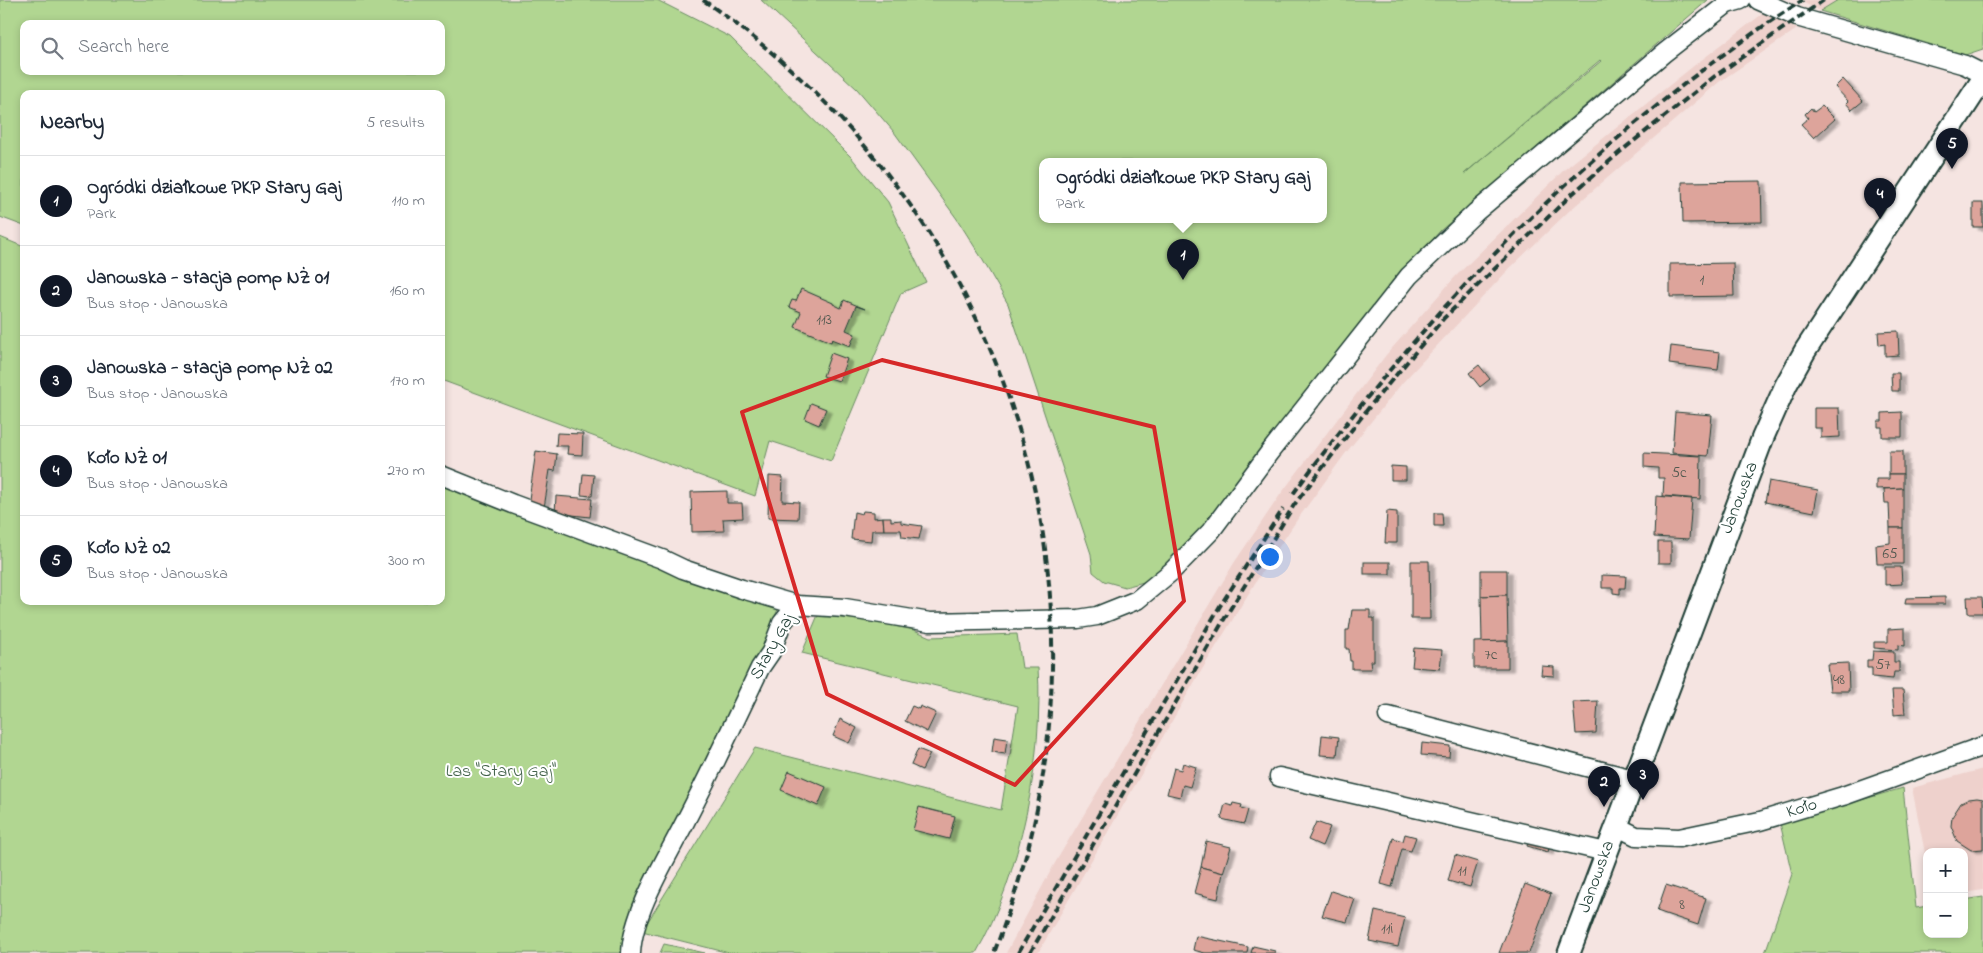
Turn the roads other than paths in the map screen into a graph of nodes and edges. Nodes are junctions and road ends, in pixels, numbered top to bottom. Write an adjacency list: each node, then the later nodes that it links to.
1 (1741, 0): 6 (street)
2 (1758, 0): 3 (street)
3 (1983, 74)
4 (1983, 79): 10 (street, Janowska)
5 (445, 477): 6 (street, Stary Gaj)
6 (797, 605): 13 (street, Stary Gaj)
7 (1388, 716): 10 (street)
8 (1983, 746): 11 (street, Koło)
9 (1279, 777): 12 (street)
10 (1633, 779): 11 (street, Janowska)
11 (1616, 826): 12 (street, Janowska)
12 (1606, 852): 14 (street, Janowska)
13 (631, 953)
14 (1569, 953)

